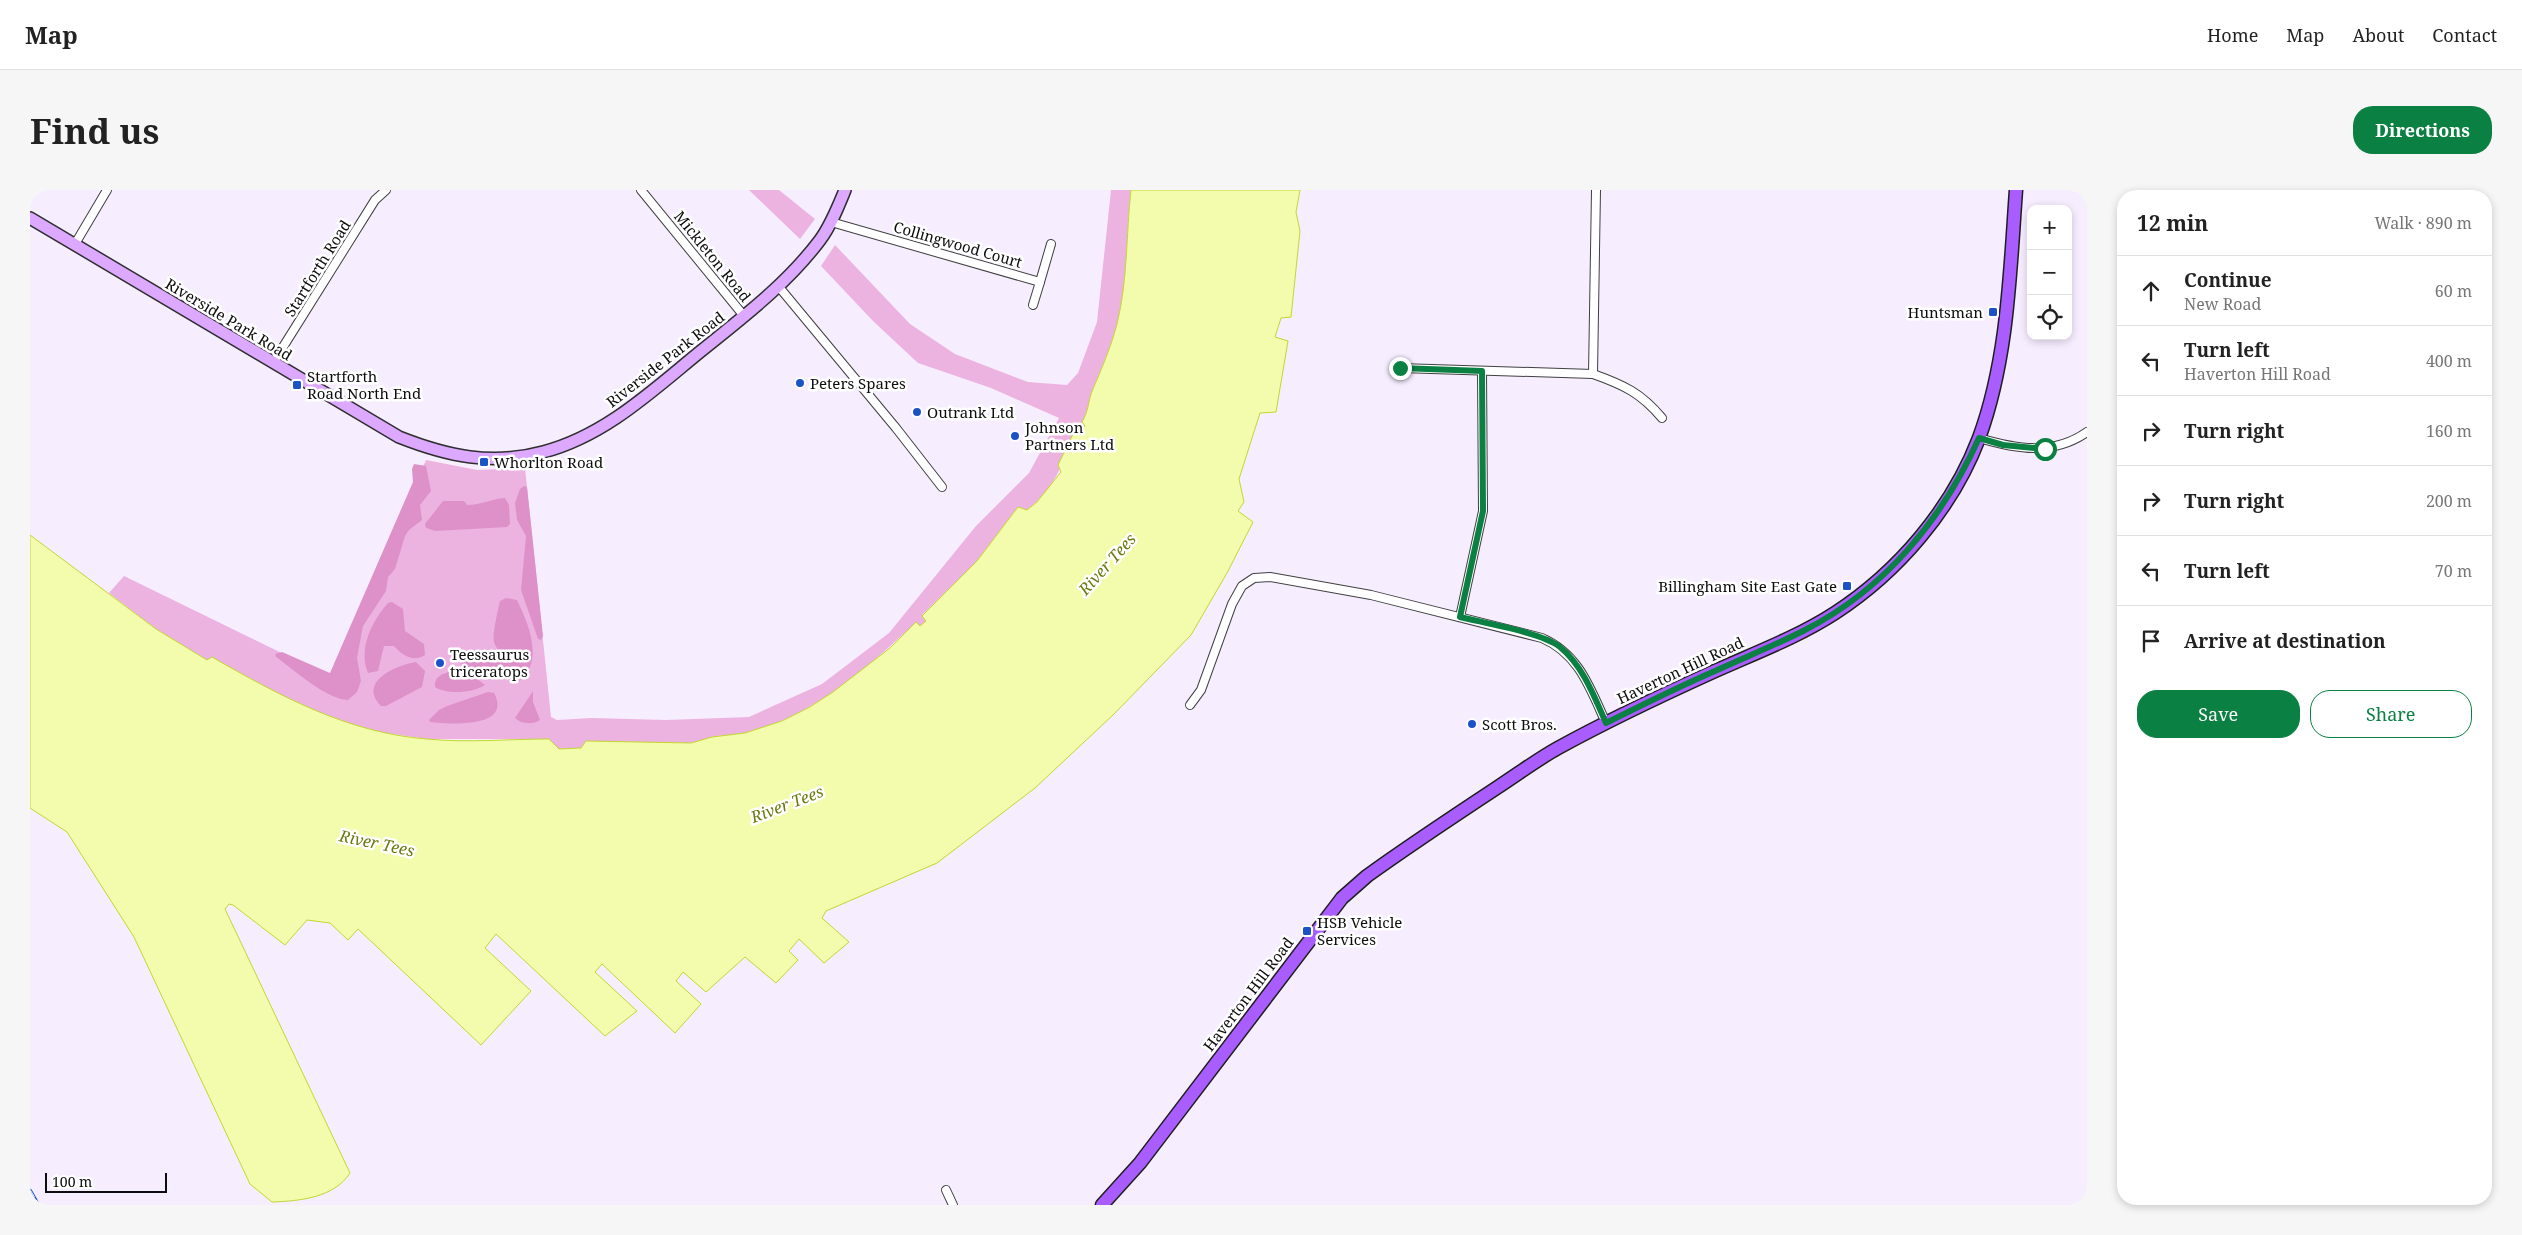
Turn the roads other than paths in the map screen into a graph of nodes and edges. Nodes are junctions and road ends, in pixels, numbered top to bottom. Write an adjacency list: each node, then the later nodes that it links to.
1 (107, 190): 9 (street)
2 (386, 190): 15 (street, Startforth Road)
3 (641, 190): 14 (street, Mickleton Road)
4 (845, 190): 8 (street, Riverside Park Road)
5 (1596, 190): 18 (street)
6 (2016, 190): 21 (main road, Haverton Hill Road)
7 (30, 218): 9 (street, Riverside Park Road)
8 (831, 222): 11 (street, Collingwood Court); 12 (street, Riverside Park Road)
9 (75, 244): 15 (street, Riverside Park Road)
10 (1051, 244): 11 (street, Collingwood Court)
11 (1040, 282): 13 (street)
12 (778, 287): 14 (street, Riverside Park Road); 22 (street)
13 (1033, 305)
14 (744, 316): 15 (street, Riverside Park Road)
15 (273, 363)
16 (1400, 368): 17 (street)
17 (1482, 371): 18 (street); 23 (street)
18 (1593, 374): 19 (street)
19 (1662, 418)
20 (2087, 432): 21 (street)
21 (1979, 438): 25 (main road, Haverton Hill Road)
22 (942, 488)
23 (1460, 617): 24 (street); 25 (street)
24 (1190, 704)
25 (1606, 723): 28 (main road, Haverton Hill Road)
26 (946, 1190): 27 (street)
27 (953, 1205)
28 (1102, 1205)

